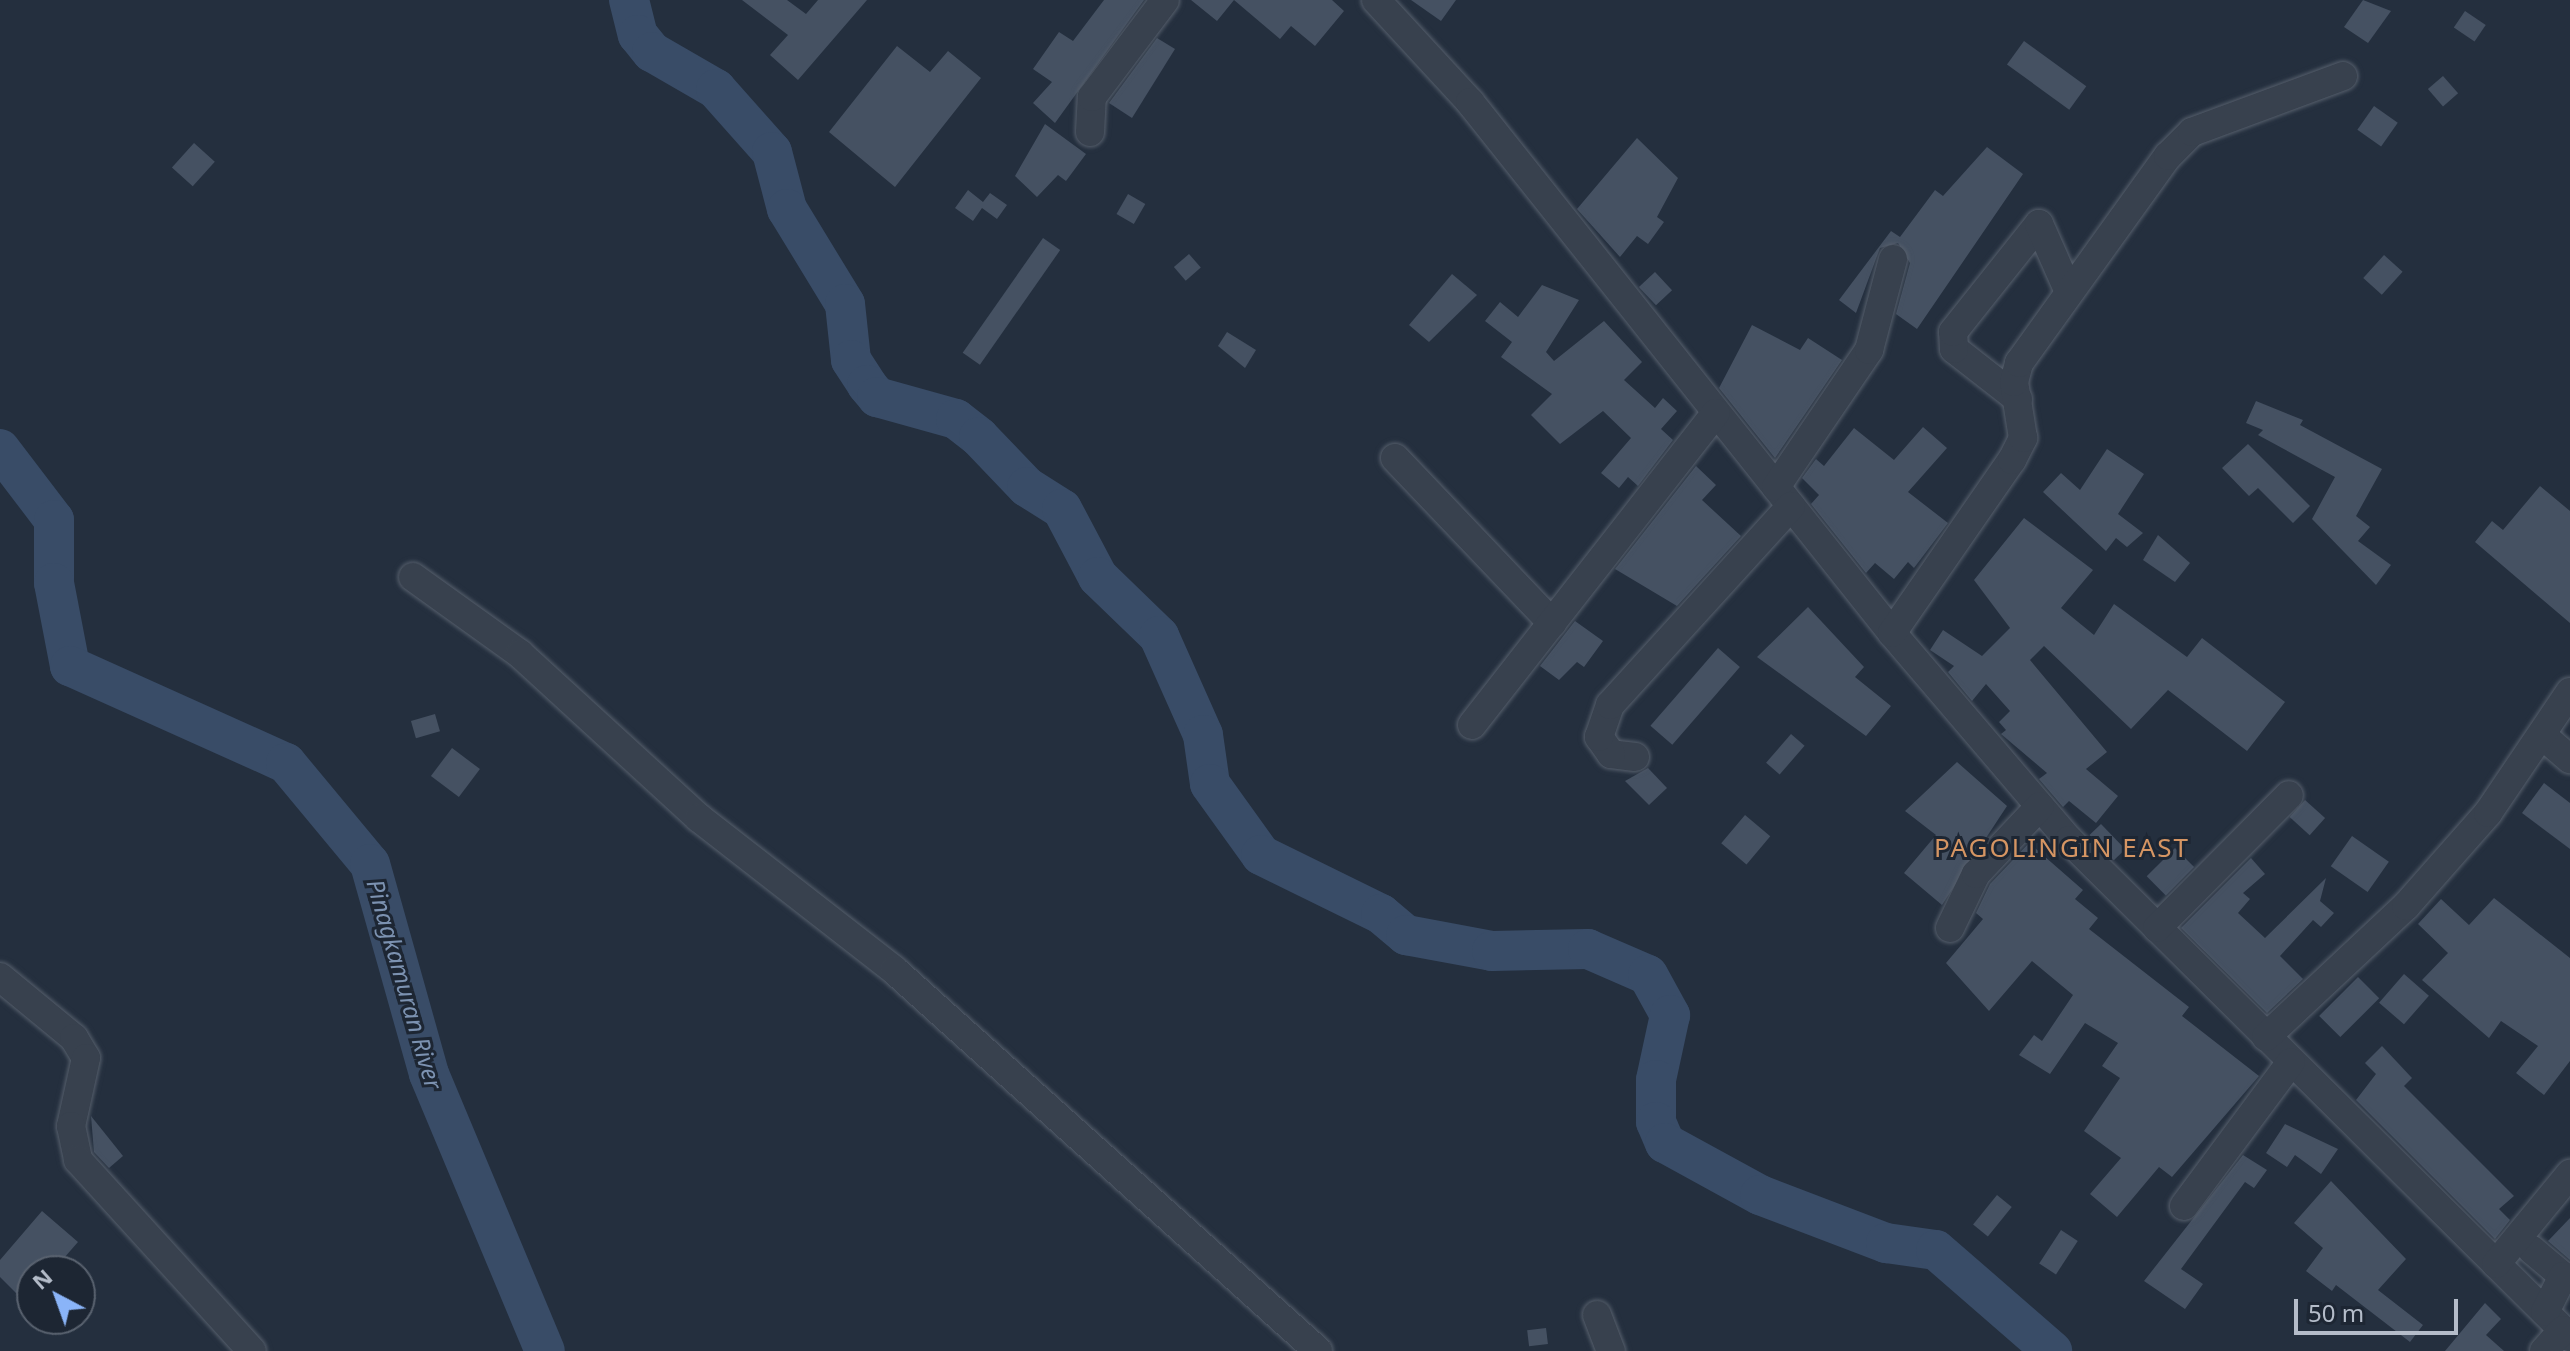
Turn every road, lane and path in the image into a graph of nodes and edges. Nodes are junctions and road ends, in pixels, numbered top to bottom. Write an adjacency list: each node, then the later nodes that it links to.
1 (1165, 0): 4 (street)
2 (1376, 0): 8 (street)
3 (2343, 76): 6 (street)
4 (1090, 132)
5 (1893, 259): 10 (street)
6 (2069, 292): 7 (street); 7 (street)
7 (2018, 399): 13 (street)
8 (1716, 413): 10 (street); 12 (street)
9 (1395, 458): 12 (street)
10 (1783, 497): 13 (street); 17 (street)
11 (413, 577): 33 (street)
12 (1552, 623): 15 (street)
13 (1892, 633): 20 (street)
14 (2570, 692): 16 (street)
15 (1472, 725)
16 (2542, 735): 18 (street); 24 (street)
17 (1635, 757)
18 (2570, 759)
19 (2289, 795): 22 (street)
20 (2040, 806): 21 (street); 22 (street)
21 (1950, 928)
22 (2157, 928): 24 (street)
23 (0, 977): 32 (street)
24 (2266, 1037): 25 (street)
25 (2291, 1062): 27 (street); 29 (street)
26 (2570, 1174): 29 (street)
27 (2184, 1206)
28 (2532, 1250): 31 (street)
29 (2496, 1264): 31 (street)
30 (1597, 1315): 34 (street)
31 (2559, 1326): 35 (street)
32 (252, 1351)
33 (1318, 1351)
34 (1611, 1351)
35 (2544, 1351)

